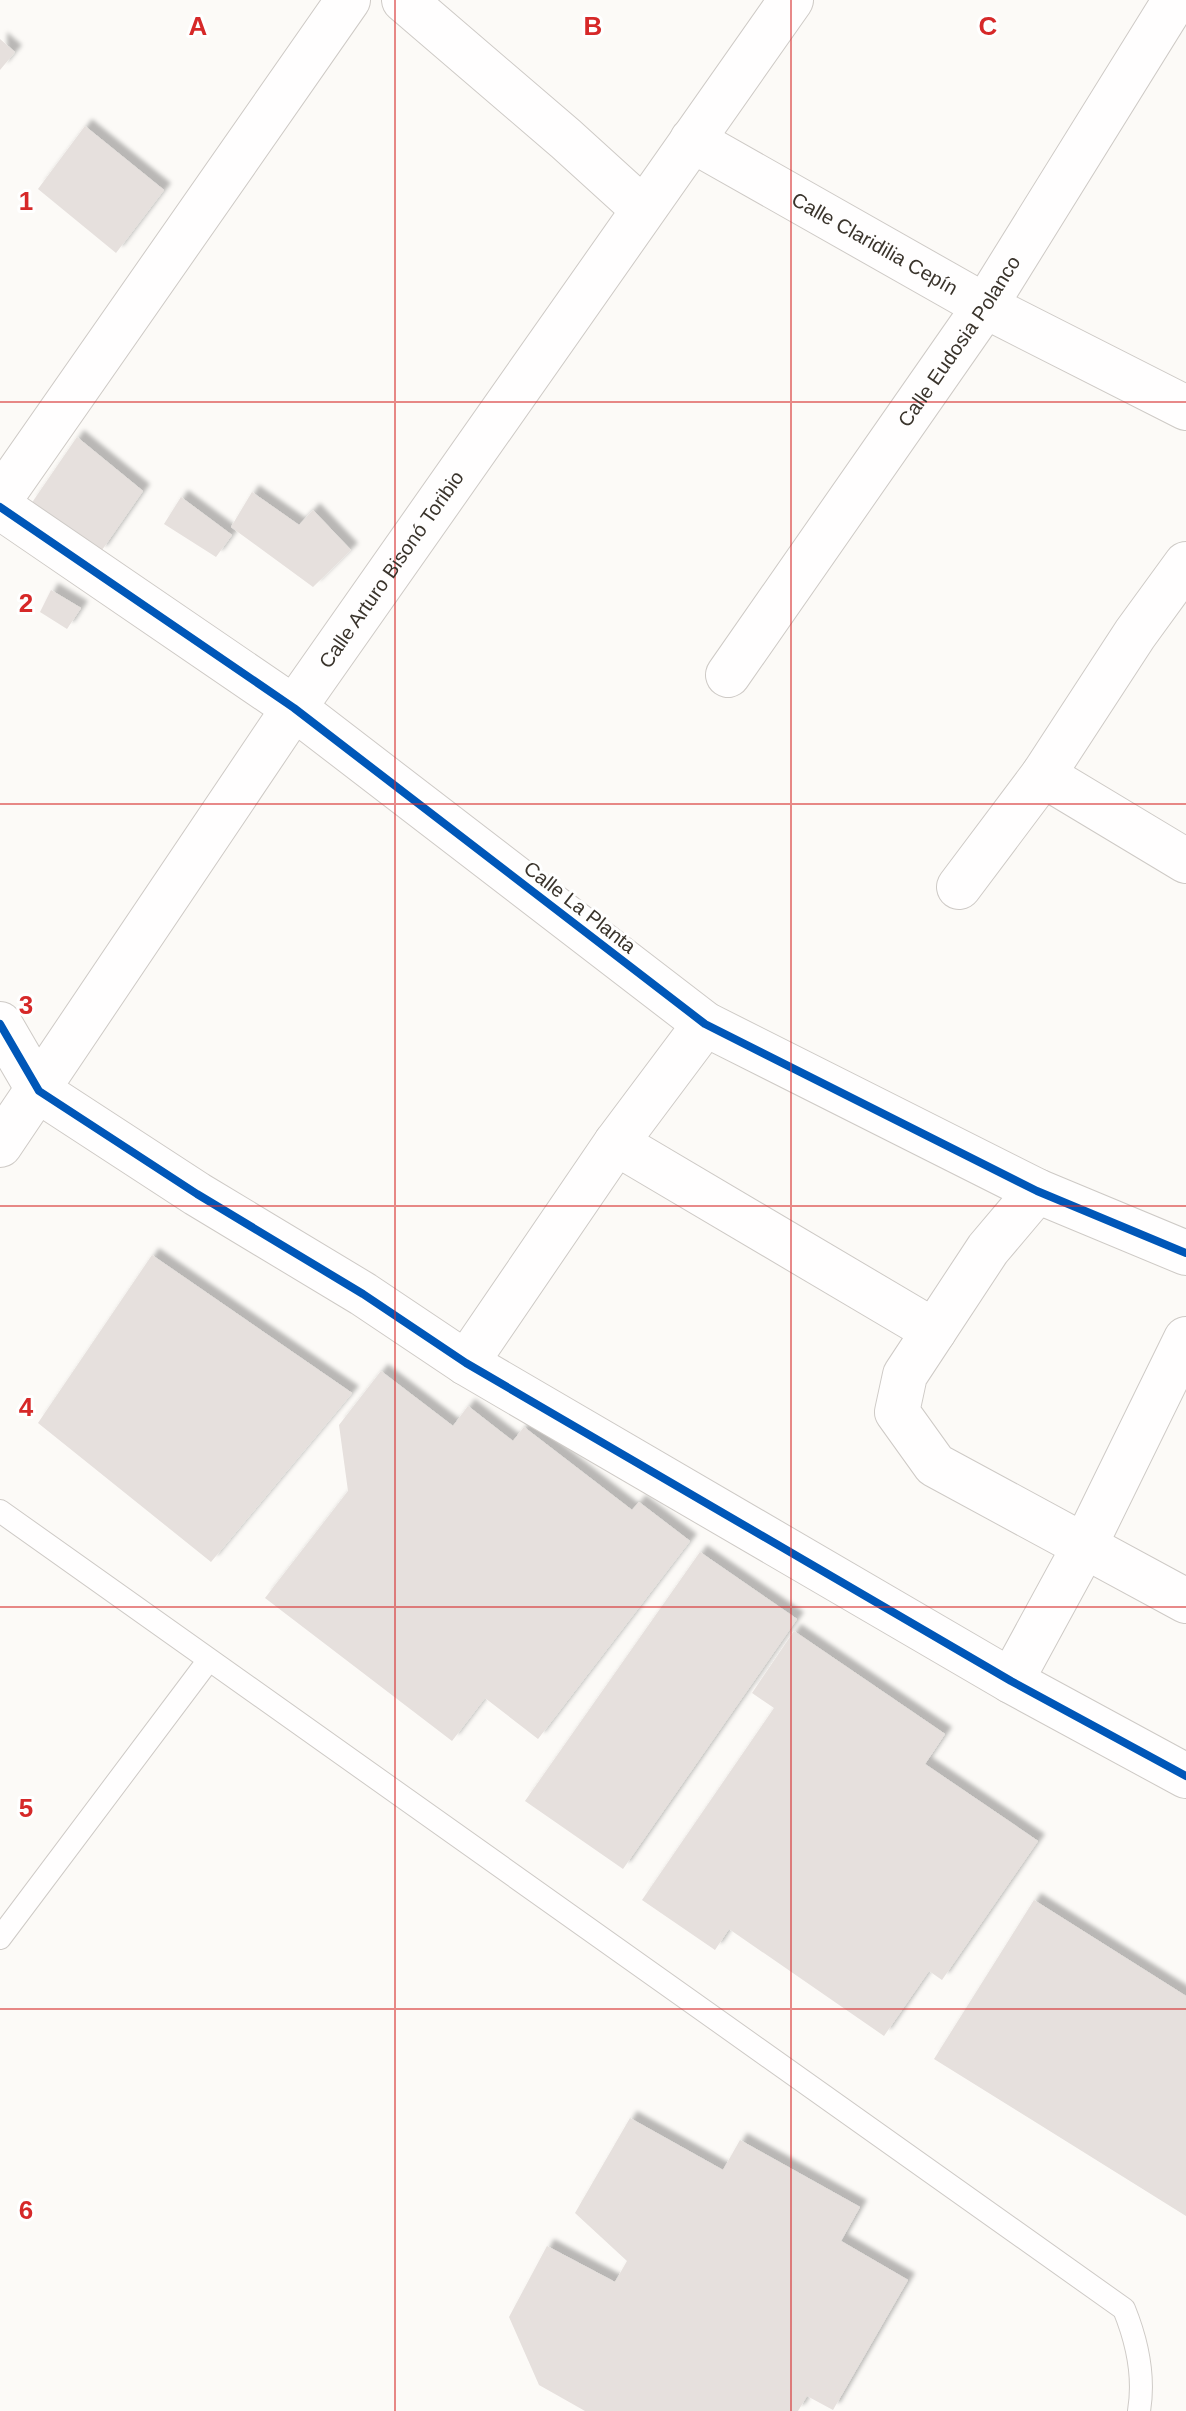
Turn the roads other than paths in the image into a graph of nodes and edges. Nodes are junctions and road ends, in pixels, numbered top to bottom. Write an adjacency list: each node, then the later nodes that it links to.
1 (348, 0): 9 (street)
2 (404, 0): 6 (street)
3 (791, 0): 5 (street, Calle Arturo Bisonó Toribio)
4 (1175, 0): 7 (street, Calle Eudosia Polanco)
5 (692, 140): 6 (street, Calle Arturo Bisonó Toribio); 7 (street, Calle Claridilia Cepín)
6 (643, 209): 13 (street, Calle Arturo Bisonó Toribio)
7 (985, 306): 8 (street, Calle Claridilia Cepín); 12 (street, Calle Eudosia Polanco)
8 (1186, 408)
9 (0, 499)
10 (0, 507): 13 (street, Calle La Planta)
11 (1186, 564): 14 (street)
12 (728, 675)
13 (294, 708): 18 (street, Calle La Planta); 19 (street, Calle Arturo Bisonó Toribio)
14 (1043, 775): 15 (street); 16 (street)
15 (1186, 861)
16 (959, 887)
17 (0, 1024): 19 (street)
18 (705, 1024): 20 (street); 22 (street, Calle La Planta)
19 (39, 1091): 21 (street, Calle Arturo Bisonó Toribio); 26 (street)
20 (616, 1143): 24 (street); 26 (street)
21 (0, 1145)
22 (1037, 1191): 23 (street, Calle La Planta); 24 (street)
23 (1186, 1253)
24 (934, 1331): 28 (street)
25 (1186, 1339): 28 (street)
26 (466, 1363): 31 (street)
27 (0, 1511): 30 (lane)
28 (1084, 1547): 29 (street); 31 (street)
29 (1186, 1601)
30 (208, 1661): 33 (lane); 34 (lane)
31 (1011, 1681): 32 (street)
32 (1186, 1776)
33 (0, 1938)
34 (1139, 2411)

